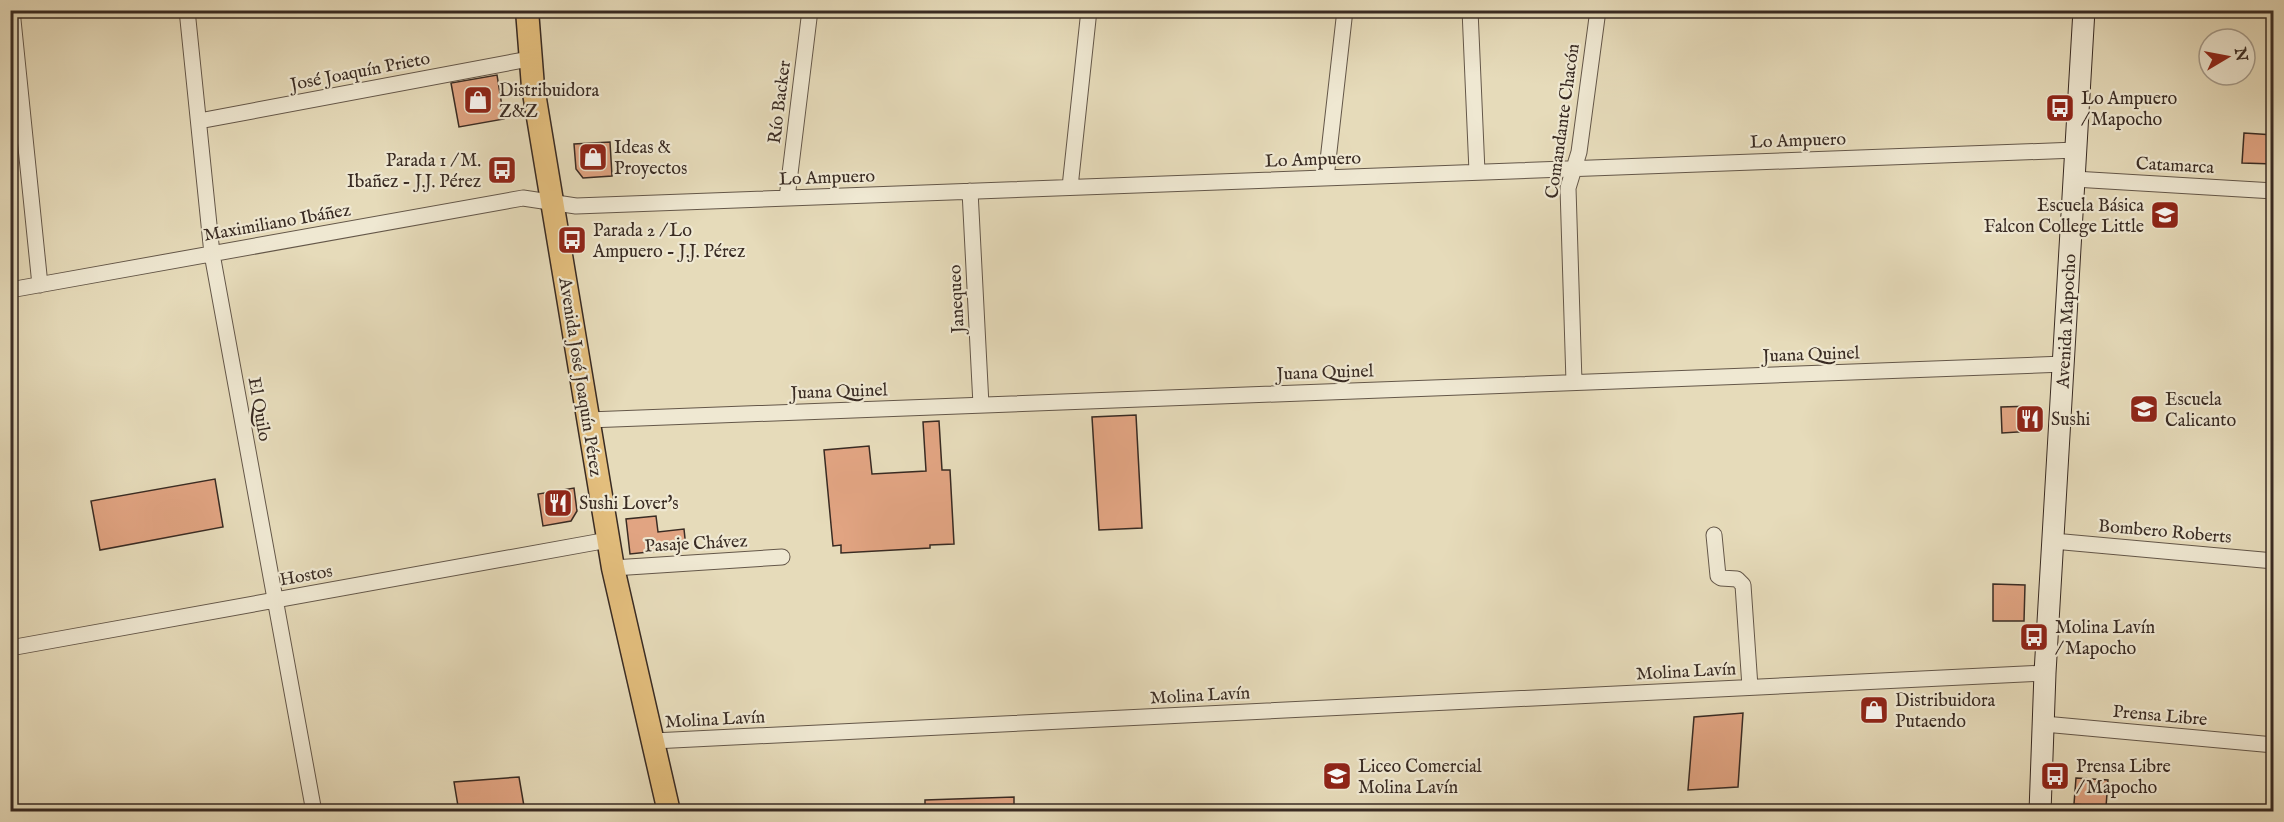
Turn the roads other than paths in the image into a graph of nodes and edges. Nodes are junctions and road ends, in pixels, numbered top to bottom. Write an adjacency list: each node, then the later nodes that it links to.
1 (12, 10): 23 (street)
2 (187, 10): 11 (street, El Quilo)
3 (527, 10): 10 (main road, Avenida José Joaquín Pérez)
4 (810, 10): 20 (street, Río Backer)
5 (1089, 10): 17 (street)
6 (1345, 10): 15 (street)
7 (1470, 10): 14 (street)
8 (1598, 10): 13 (street, Comandante Chacón)
9 (2084, 10): 12 (main road, Avenida Mapocho)
10 (529, 59): 11 (street, José Joaquín Prieto); 21 (main road, Avenida José Joaquín Pérez)
11 (199, 121): 22 (street, El Quilo)
12 (2076, 150): 13 (street, Lo Ampuero); 16 (main road, Avenida Mapocho)
13 (1574, 168): 14 (street, Lo Ampuero); 26 (street, Comandante Chacón)
14 (1477, 172): 15 (street, Lo Ampuero)
15 (1326, 178): 17 (street, Lo Ampuero)
16 (2074, 179): 19 (street, Catamarca); 25 (main road, Avenida Mapocho)
17 (1070, 187): 18 (street, Lo Ampuero)
18 (970, 191): 20 (street, Lo Ampuero); 27 (street, Janequeo)
19 (2274, 191)
20 (787, 198): 21 (street, Lo Ampuero)
21 (551, 201): 22 (street, Maximiliano Ibáñez); 28 (main road, Avenida José Joaquín Pérez)
22 (212, 254): 23 (street, Maximiliano Ibáñez); 35 (street, El Quilo)
23 (40, 285): 24 (street, Maximiliano Ibáñez)
24 (10, 290)
25 (2064, 364): 26 (street, Juana Quinel); 31 (main road, Avenida Mapocho)
26 (1574, 382): 27 (street, Juana Quinel)
27 (981, 405): 28 (street, Juana Quinel)
28 (588, 420): 30 (main road, Avenida José Joaquín Pérez)
29 (1714, 535): 38 (street, Molina Lavín)
30 (608, 540): 34 (main road, Avenida José Joaquín Pérez); 35 (street, Hostos)
31 (2054, 541): 33 (street, Bombero Roberts); 37 (main road, Avenida Mapocho)
32 (782, 557): 34 (street, Pasaje Chávez)
33 (2274, 561)
34 (613, 568): 40 (main road, Avenida José Joaquín Pérez)
35 (275, 600): 36 (street, Hostos); 42 (street, El Quilo)
36 (10, 648)
37 (2045, 673): 38 (street, Molina Lavín); 39 (main road, Avenida Mapocho)
38 (1750, 687): 40 (street, Molina Lavín)
39 (2043, 724): 41 (street, Prensa Libre); 44 (main road, Avenida Mapocho)
40 (653, 741): 43 (main road, Avenida José Joaquín Pérez)
41 (2274, 745)
42 (314, 812)
43 (669, 812)
44 (2040, 812)

